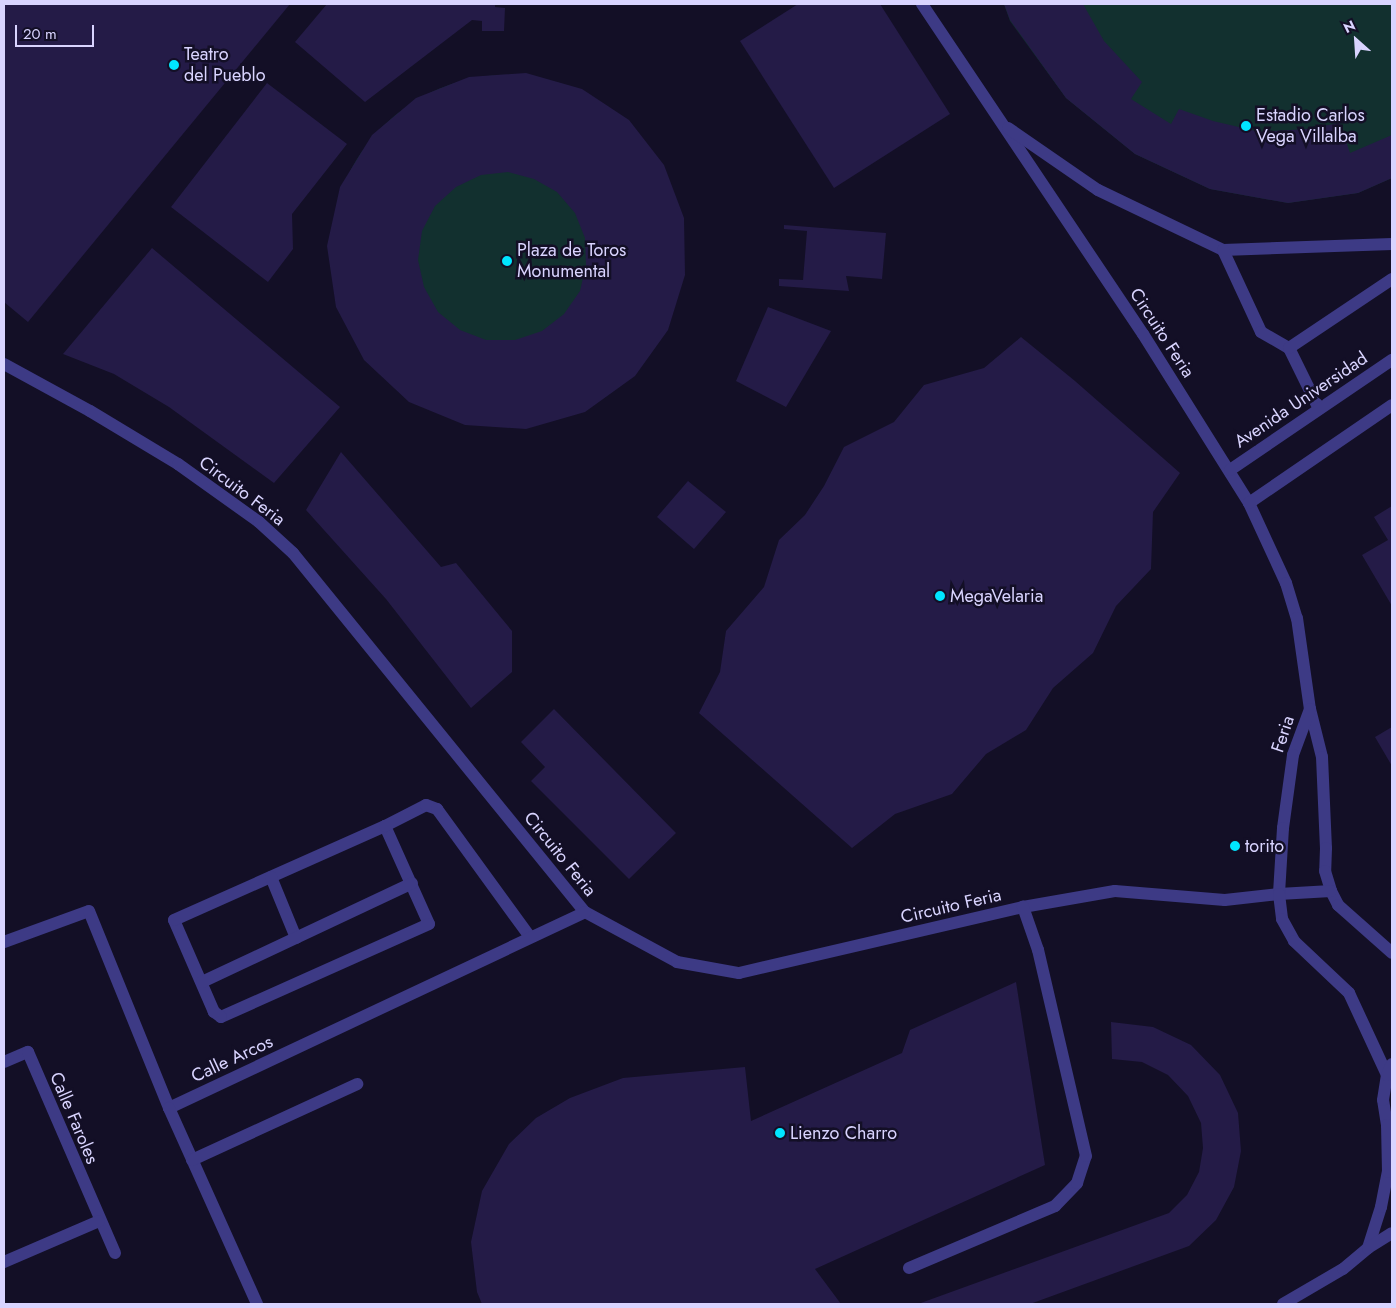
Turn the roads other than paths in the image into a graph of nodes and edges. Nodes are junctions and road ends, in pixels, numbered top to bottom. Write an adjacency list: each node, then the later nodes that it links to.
1 (922, 4): 2 (street, Circuito Feria)
2 (1000, 123): 4 (street); 11 (street, Circuito Feria)
3 (1392, 244): 4 (street)
4 (1223, 250): 6 (street)
5 (1392, 279): 6 (street)
6 (1289, 348): 10 (street)
7 (1392, 360): 10 (street, Avenida Universidad)
8 (7, 367): 20 (street, Circuito Feria)
9 (1392, 405): 12 (street)
10 (1320, 409): 11 (street, Avenida Universidad)
11 (1230, 470): 12 (street, Circuito Feria)
12 (1249, 503): 13 (street, Circuito Feria)
13 (1310, 709): 17 (street, Feria); 18 (street, Feria)
14 (385, 826): 15 (street); 16 (street); 21 (street)
15 (270, 877): 22 (street); 25 (street)
16 (412, 884): 22 (street); 25 (street)
17 (1331, 891): 18 (street, Circuito Feria); 24 (street)
18 (1279, 894): 19 (street, Circuito Feria); 27 (street)
19 (1023, 907): 20 (street, Circuito Feria); 37 (street)
20 (584, 912): 21 (street, Calle Arcos)
21 (530, 937): 29 (street, Calle Arcos)
22 (296, 938): 25 (street)
23 (4, 942): 29 (street)
24 (1392, 953)
25 (202, 982)
26 (4, 1062): 32 (street, Calle Faroles)
27 (1390, 1070): 30 (street)
28 (357, 1084): 31 (street)
29 (169, 1108): 31 (street)
30 (1390, 1130): 34 (street)
31 (192, 1160): 38 (street)
32 (99, 1221): 35 (street, Calle Faroles); 36 (street)
33 (1392, 1233): 34 (street)
34 (1368, 1248): 39 (street)
35 (115, 1253)
36 (4, 1262)
37 (909, 1268)
38 (257, 1304)
39 (1283, 1304)

